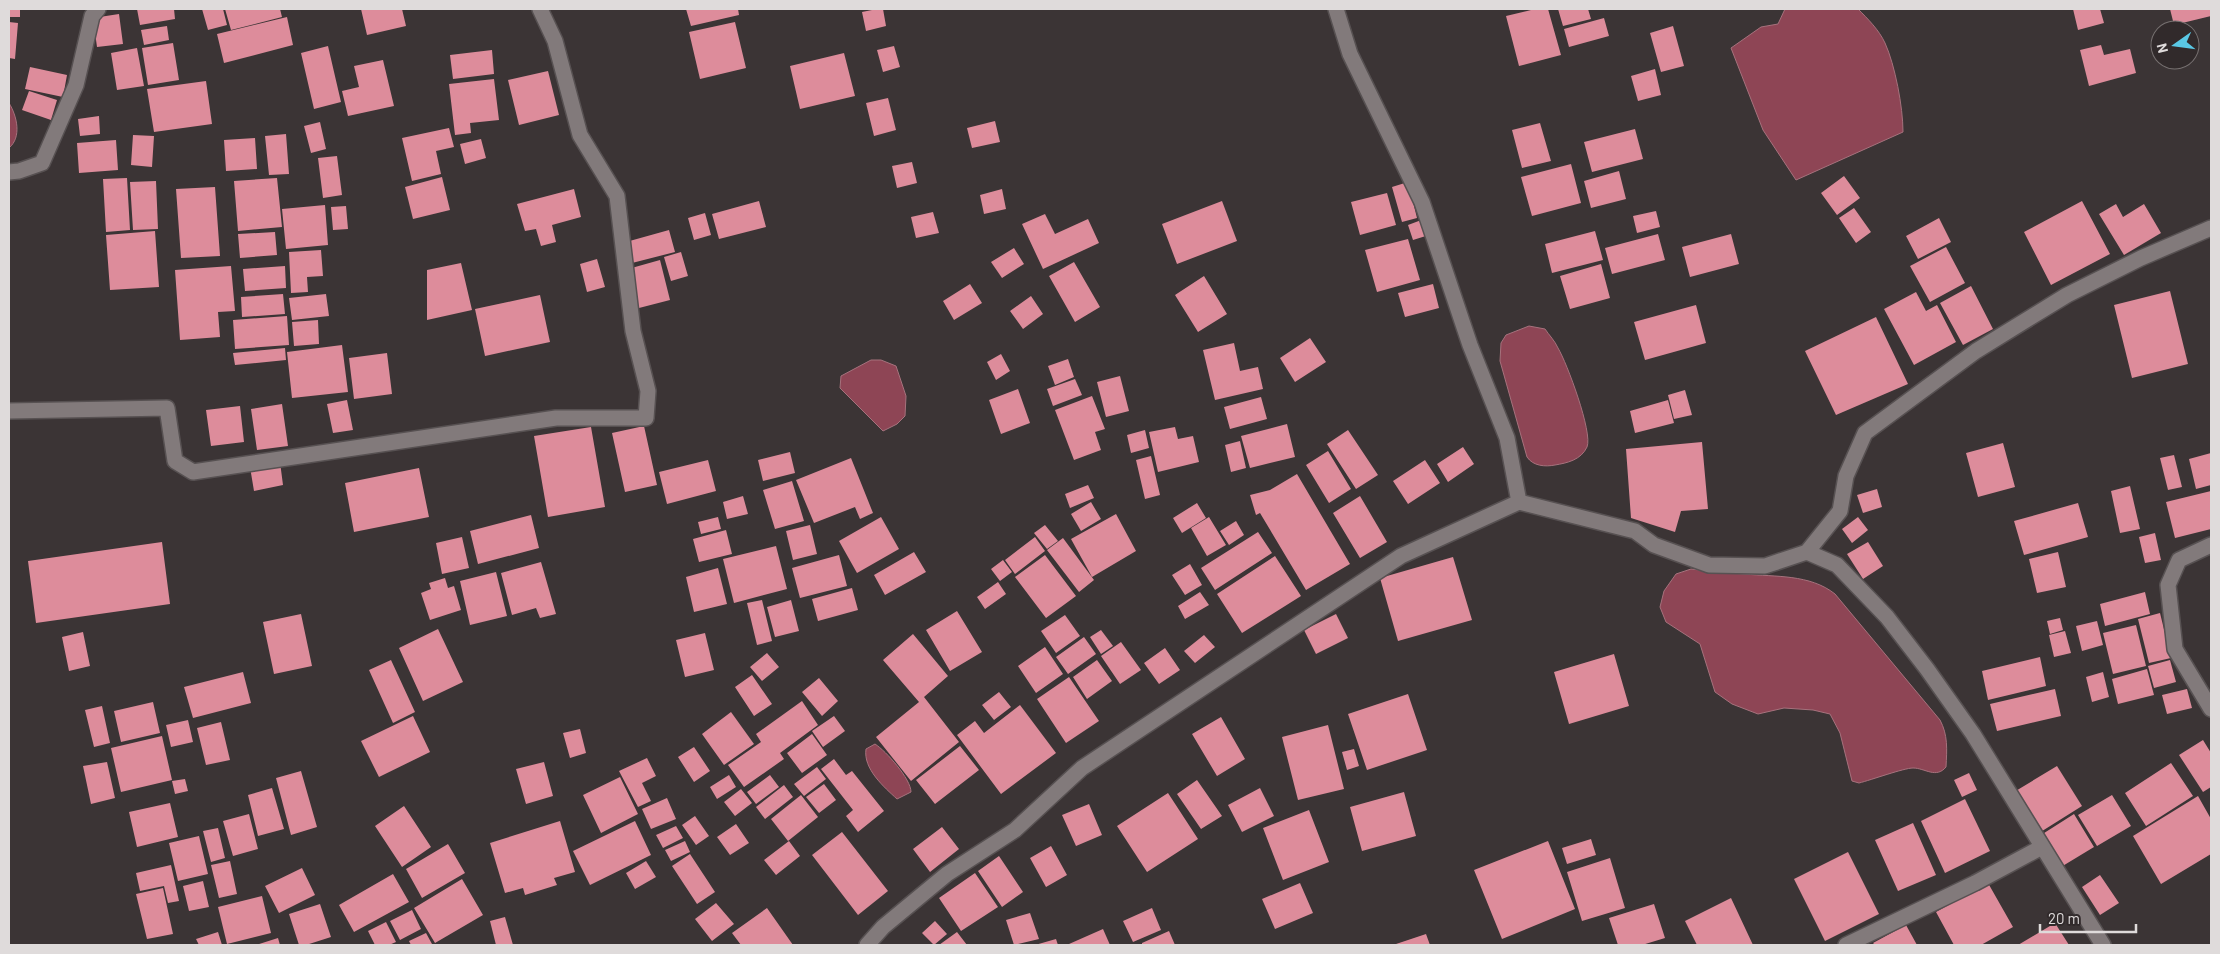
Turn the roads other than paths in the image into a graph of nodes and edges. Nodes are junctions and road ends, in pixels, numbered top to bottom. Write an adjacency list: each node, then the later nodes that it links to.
1 (98, 9): 4 (street)
2 (540, 9): 6 (street)
3 (1336, 9): 7 (street)
4 (9, 172)
5 (2211, 228): 9 (street)
6 (9, 411)
7 (1520, 502): 9 (street); 12 (street)
8 (2211, 545): 10 (street)
9 (1807, 552): 11 (street)
10 (2211, 709)
11 (2042, 847): 13 (street); 14 (street)
12 (867, 945)
13 (1846, 945)
14 (2103, 945)

